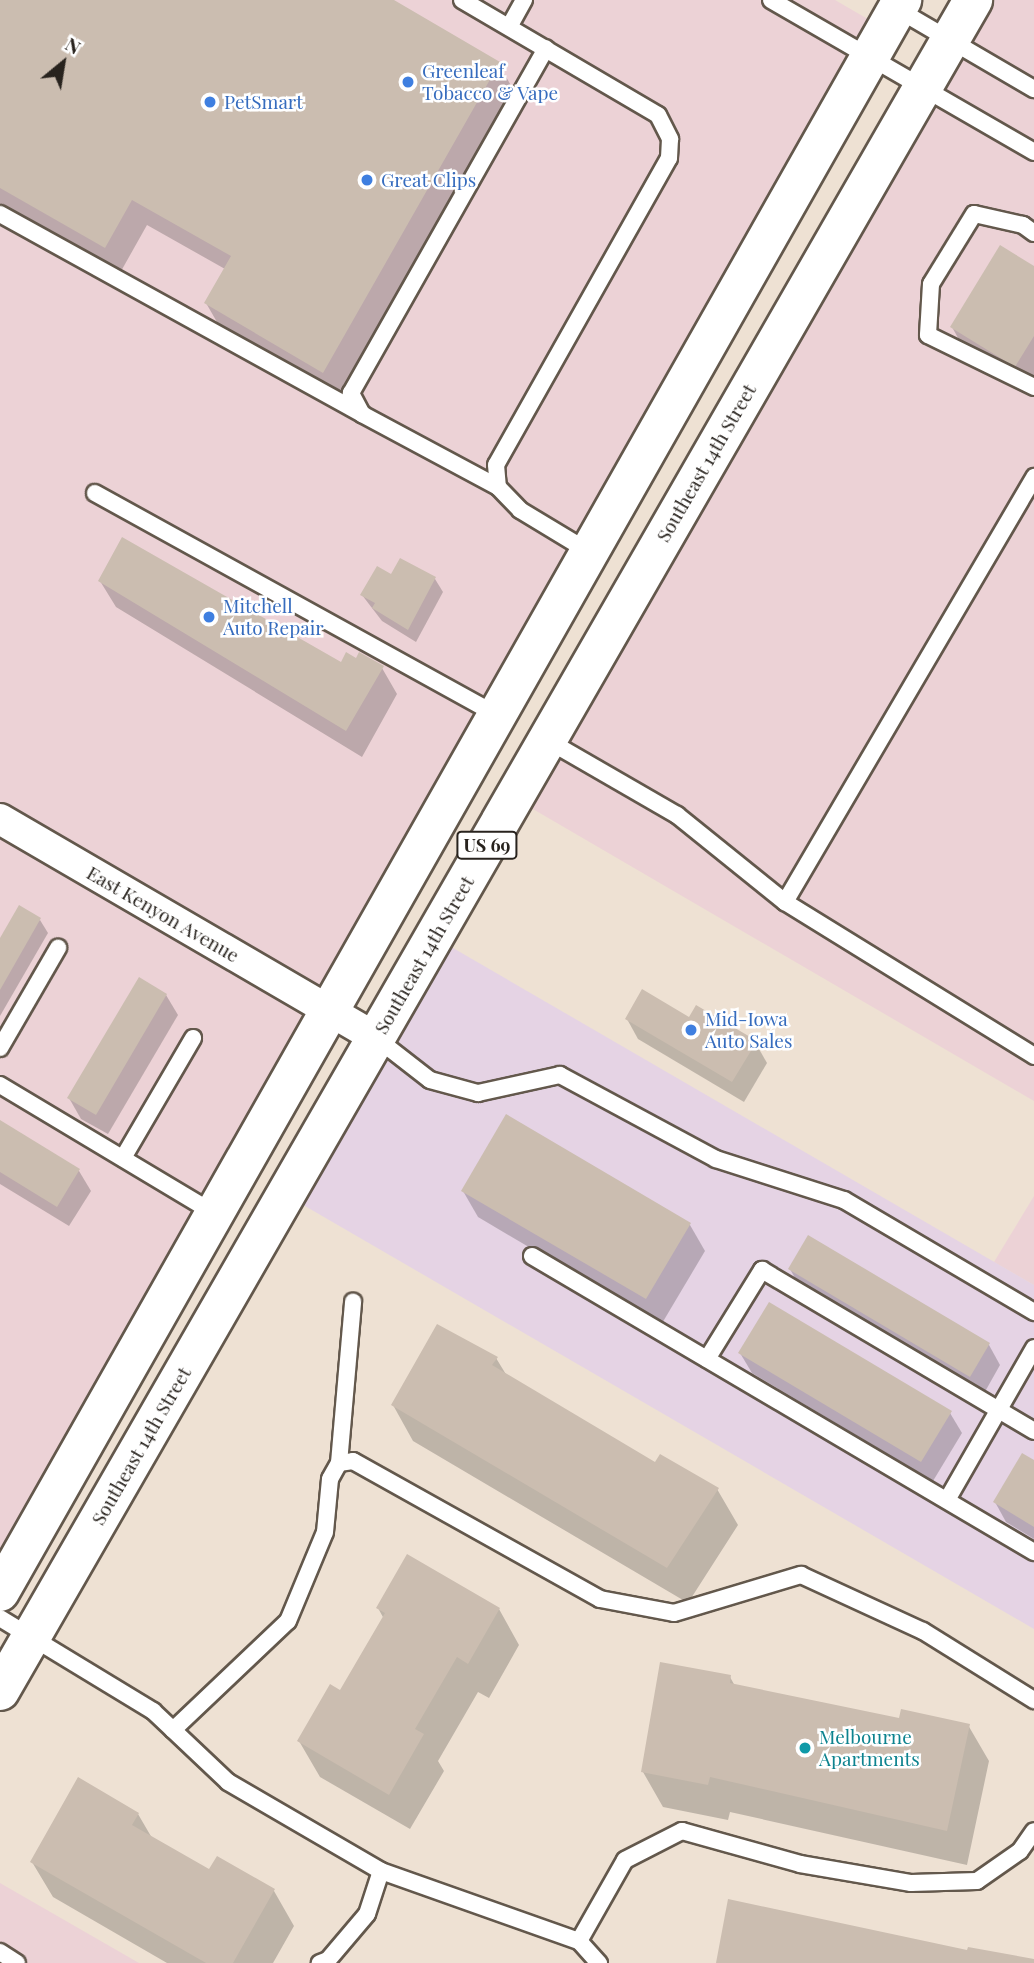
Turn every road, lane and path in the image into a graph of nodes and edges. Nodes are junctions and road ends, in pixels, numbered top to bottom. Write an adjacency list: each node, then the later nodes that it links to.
1 (462, 0): 6 (lane)
2 (524, 0): 6 (lane)
3 (771, 0): 9 (lane)
4 (973, 0): 7 (main road, Southeast 14th Street / US 69)
5 (893, 3): 7 (lane); 9 (main road, US 69)
6 (509, 27): 8 (lane)
7 (950, 39): 10 (main road, Southeast 14th Street / US 69); 11 (lane)
8 (546, 48): 16 (lane); 18 (lane)
9 (869, 57): 10 (lane); 20 (main road, US 69)
10 (922, 88): 12 (lane); 22 (main road, Southeast 14th Street / US 69)
11 (1034, 89)
12 (1034, 152)
13 (0, 214): 16 (lane)
14 (1034, 233): 15 (lane)
15 (1034, 387)
16 (362, 414): 18 (lane)
17 (1034, 477): 24 (lane)
18 (498, 487): 20 (lane)
19 (95, 493): 21 (lane)
20 (587, 551): 21 (main road, US 69)
21 (495, 714): 26 (main road, US 69)
22 (547, 740): 24 (lane); 28 (main road, Southeast 14th Street / US 69)
23 (0, 819): 26 (street, East Kenyon Avenue)
24 (785, 902): 30 (lane)
25 (58, 948): 29 (lane)
26 (326, 1009): 28 (street, East Kenyon Avenue); 33 (main road, US 69)
27 (193, 1038): 32 (lane)
28 (376, 1038): 36 (lane); 45 (main road, Southeast 14th Street / US 69)
29 (0, 1048)
30 (1034, 1056)
31 (0, 1085): 32 (lane)
32 (123, 1158): 33 (lane)
33 (215, 1213): 44 (main road, US 69)
34 (532, 1256): 38 (lane)
35 (353, 1302): 41 (lane)
36 (1034, 1312)
37 (1034, 1348): 39 (lane)
38 (707, 1359): 39 (lane); 42 (lane)
39 (999, 1410): 40 (lane); 42 (lane)
40 (1034, 1431)
41 (339, 1463): 47 (lane); 48 (lane)
42 (947, 1500): 43 (lane)
43 (1034, 1552)
44 (0, 1592)
45 (16, 1627): 46 (main road, Southeast 14th Street / US 69); 48 (lane)
46 (0, 1691)
47 (1034, 1700)
48 (173, 1730): 50 (lane)
49 (1034, 1830): 51 (lane)
50 (381, 1871): 51 (lane); 54 (lane)
51 (579, 1941): 55 (lane)
52 (0, 1952): 53 (lane)
53 (17, 1963)
54 (320, 1963)
55 (599, 1963)

